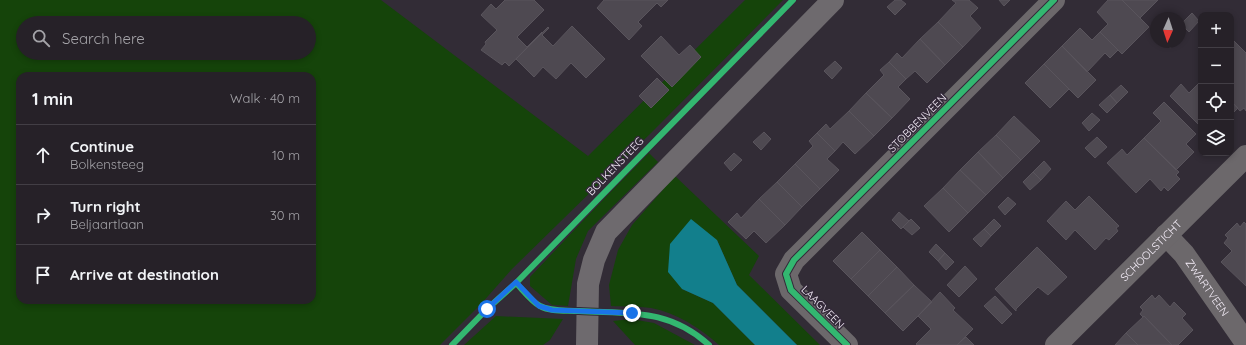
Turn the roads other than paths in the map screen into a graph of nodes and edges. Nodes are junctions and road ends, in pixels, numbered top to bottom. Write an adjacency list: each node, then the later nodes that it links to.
1 (833, 0): 7 (street)
2 (1054, 0): 5 (street, STOBBENVEEN)
3 (1246, 156): 4 (street, SCHOOLSTICHT)
4 (1166, 235): 6 (street, ZWARTVEEN); 9 (street, SCHOOLSTICHT)
5 (794, 260): 8 (street, LAAGVEEN)
6 (1246, 343)
7 (587, 345)
8 (847, 345)
9 (1056, 345)

